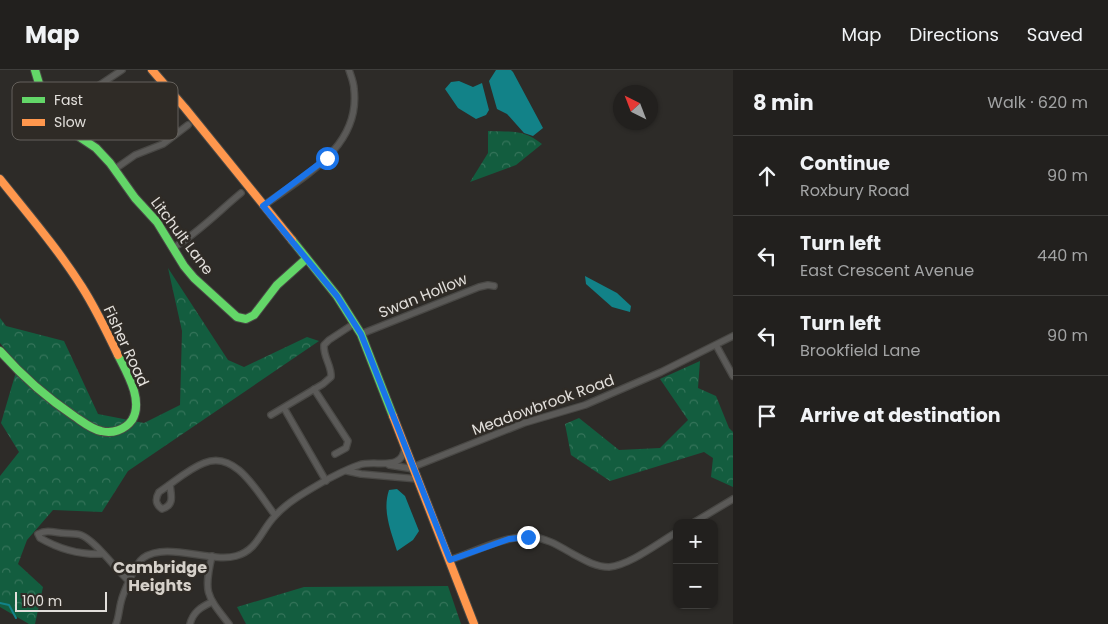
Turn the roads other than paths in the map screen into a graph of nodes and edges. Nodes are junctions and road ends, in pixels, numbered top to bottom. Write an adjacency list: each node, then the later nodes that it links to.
1 (36, 70): 5 (street, Litchult Lane)
2 (122, 70): 6 (street)
3 (152, 70): 7 (street)
4 (349, 70): 16 (street)
5 (40, 82)
6 (105, 82)
7 (162, 82)
8 (178, 100): 16 (street)
9 (188, 125): 10 (street)
10 (178, 133)
11 (84, 140): 13 (street, Litchult Lane)
12 (168, 140): 13 (street)
13 (115, 170): 17 (street, Litchult Lane)
14 (0, 179): 24 (street, Fisher Road)
15 (241, 193): 17 (street)
16 (263, 206): 18 (street)
17 (173, 248): 18 (street, Litchult Lane)
18 (306, 259): 20 (street)
19 (494, 286): 21 (street, Swan Hollow)
20 (355, 323): 21 (street); 26 (street)
21 (361, 334): 29 (street)
22 (733, 336): 23 (street, Meadowbrook Road)
23 (716, 344): 25 (street); 32 (street, Meadowbrook Road)
24 (0, 351)
25 (733, 376)
26 (314, 389): 27 (street); 30 (street)
27 (284, 408): 28 (street); 35 (street)
28 (270, 415)
29 (405, 445): 31 (street); 32 (street)
30 (335, 454)
31 (388, 464): 32 (street); 33 (street)
32 (414, 468): 34 (street)
33 (347, 471): 34 (street); 35 (street)
34 (418, 479): 43 (street)
35 (326, 481): 38 (street)
36 (170, 485): 38 (street)
37 (733, 499): 39 (street)
38 (275, 516): 42 (street)
39 (699, 519)
40 (673, 534): 43 (street)
41 (103, 554): 41 (street); 44 (street)
42 (212, 556): 44 (street); 45 (street)
43 (450, 560): 49 (street)
44 (130, 582): 46 (street)
45 (212, 602): 47 (street); 48 (street)
46 (116, 624)
47 (190, 624)
48 (229, 624)
49 (474, 624)

